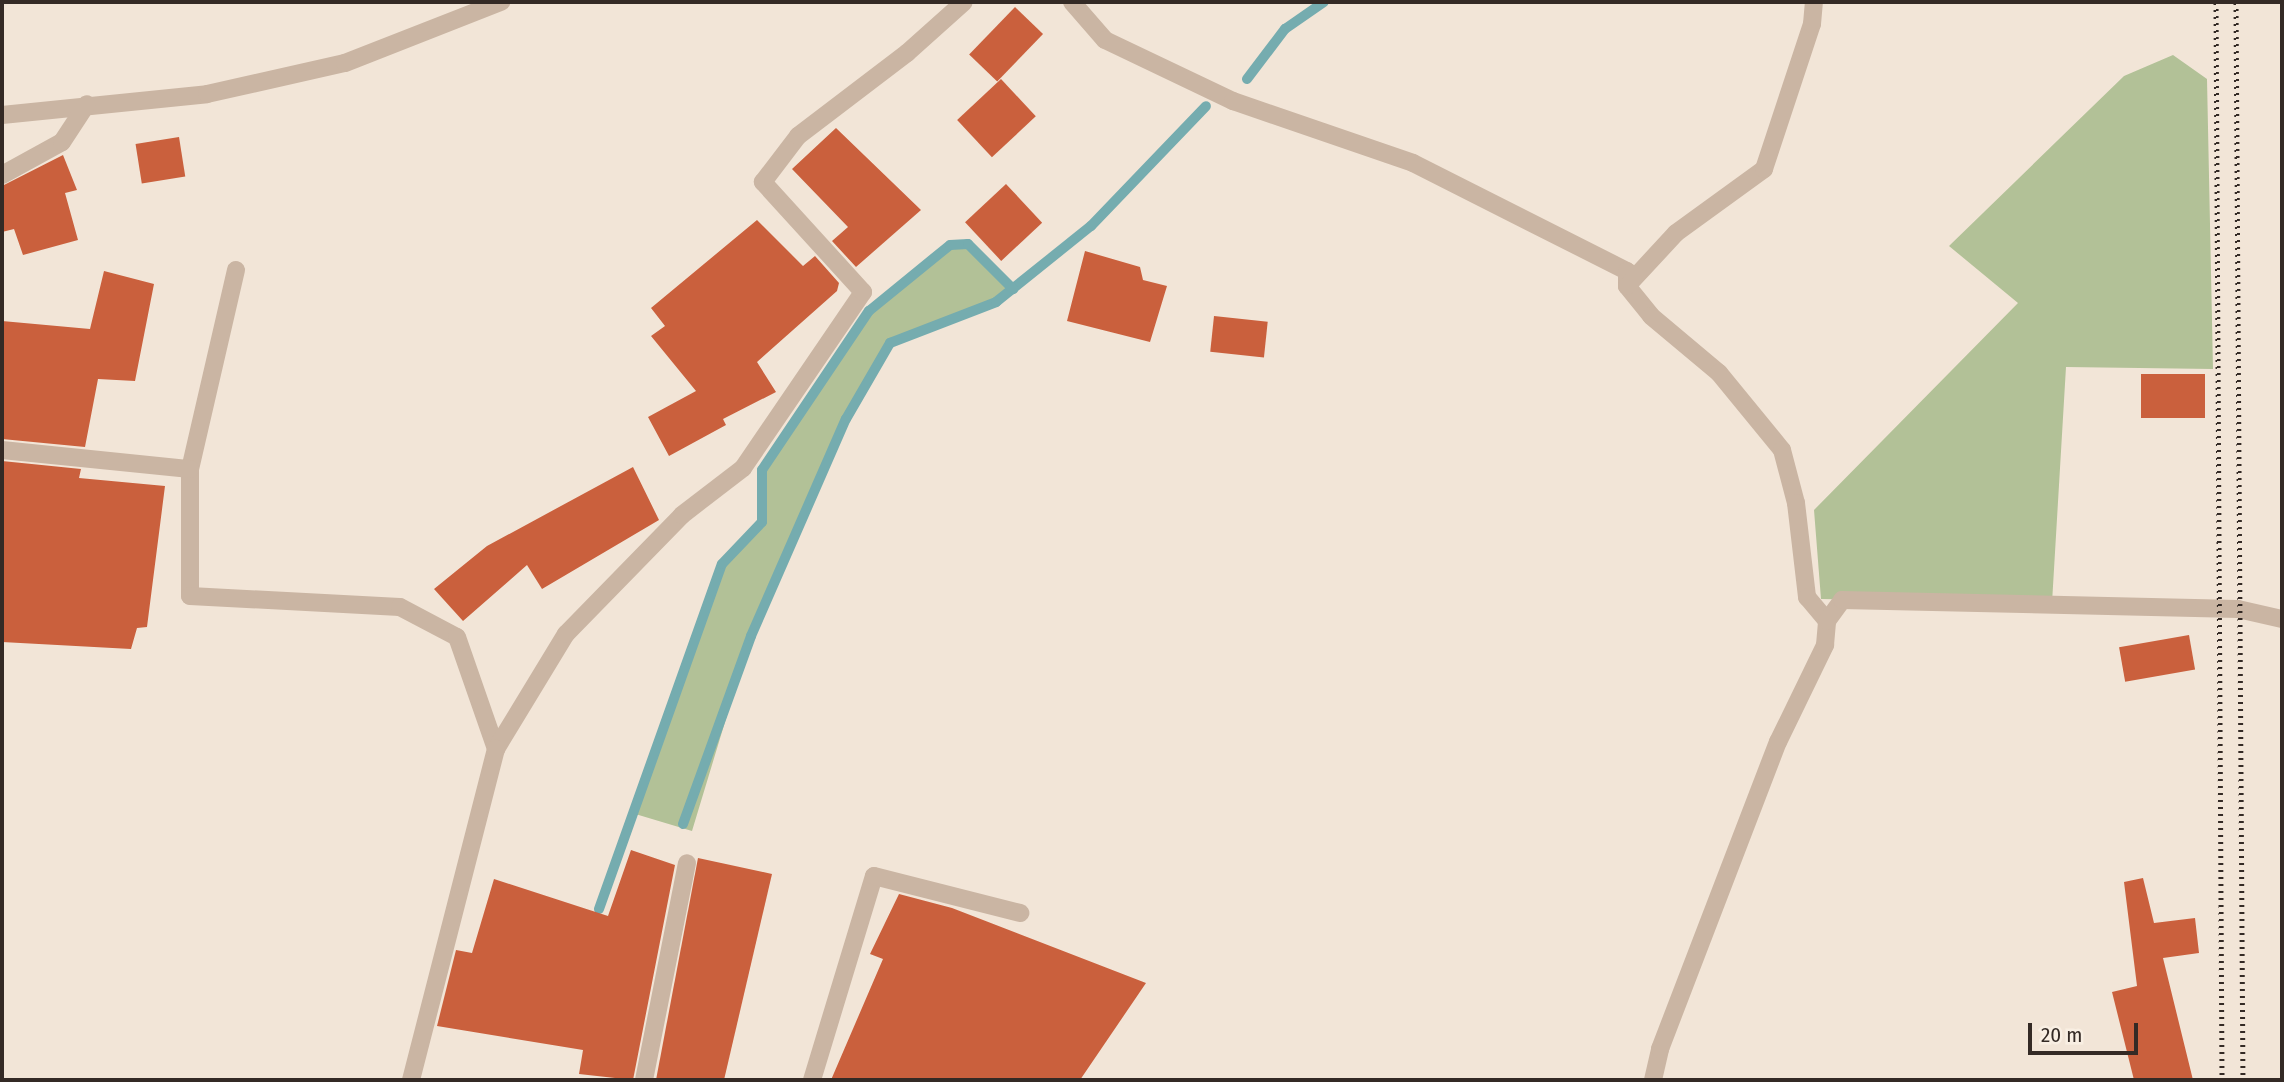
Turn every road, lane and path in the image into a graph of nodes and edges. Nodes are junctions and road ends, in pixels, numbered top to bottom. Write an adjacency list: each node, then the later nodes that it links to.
1 (501, 2): 5 (street)
2 (964, 2): 14 (street)
3 (1072, 2): 9 (street)
4 (1814, 2): 9 (street)
5 (87, 104): 6 (street); 7 (street)
6 (2, 115)
7 (2, 175)
8 (236, 270): 11 (street)
9 (1627, 286): 13 (street)
10 (2, 450): 11 (street)
11 (190, 469): 14 (street)
12 (2282, 619): 13 (street)
13 (1827, 621): 20 (street)
14 (496, 749): 17 (street)
15 (687, 863): 18 (street)
16 (1020, 913): 19 (street)
17 (411, 1080)
18 (644, 1080)
19 (813, 1080)
20 (1653, 1080)

